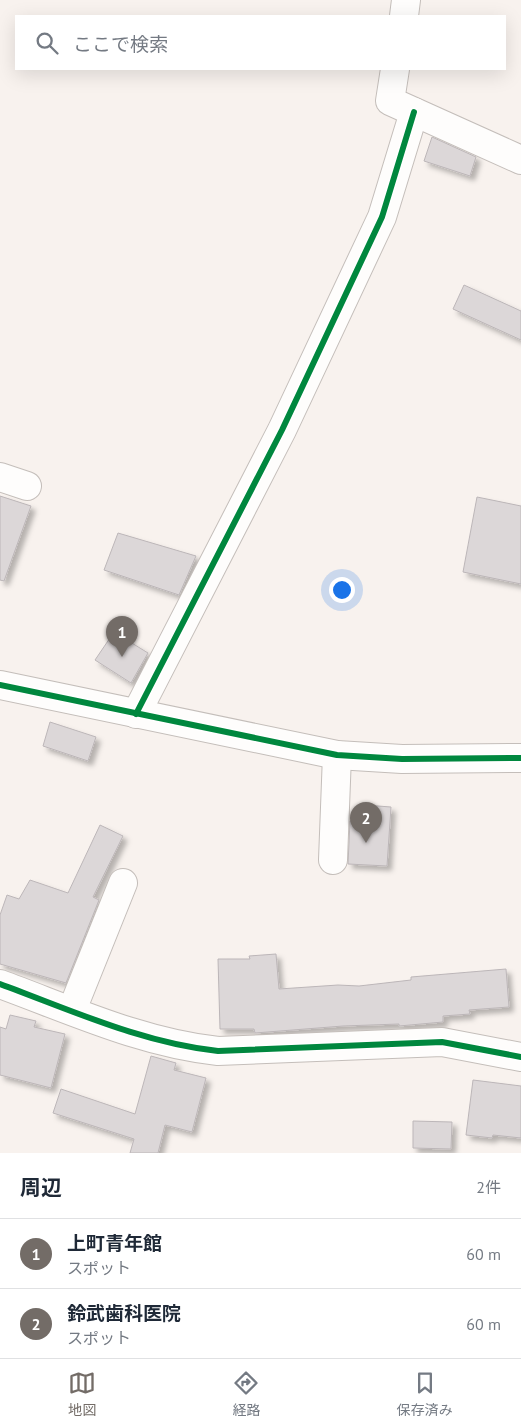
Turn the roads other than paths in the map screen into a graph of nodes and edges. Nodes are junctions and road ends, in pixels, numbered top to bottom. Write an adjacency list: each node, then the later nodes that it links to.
1 (406, 0): 2 (street)
2 (404, 15)
3 (395, 70): 4 (street)
4 (414, 112): 5 (street); 9 (street)
5 (521, 160)
6 (0, 476): 7 (street)
7 (27, 486)
8 (0, 684): 9 (street)
9 (136, 714): 10 (street)
10 (337, 755): 11 (street); 12 (street)
11 (521, 758)
12 (334, 860)
13 (123, 883): 15 (street)
14 (0, 984): 15 (street)
15 (72, 1010): 16 (street)
16 (521, 1057)

